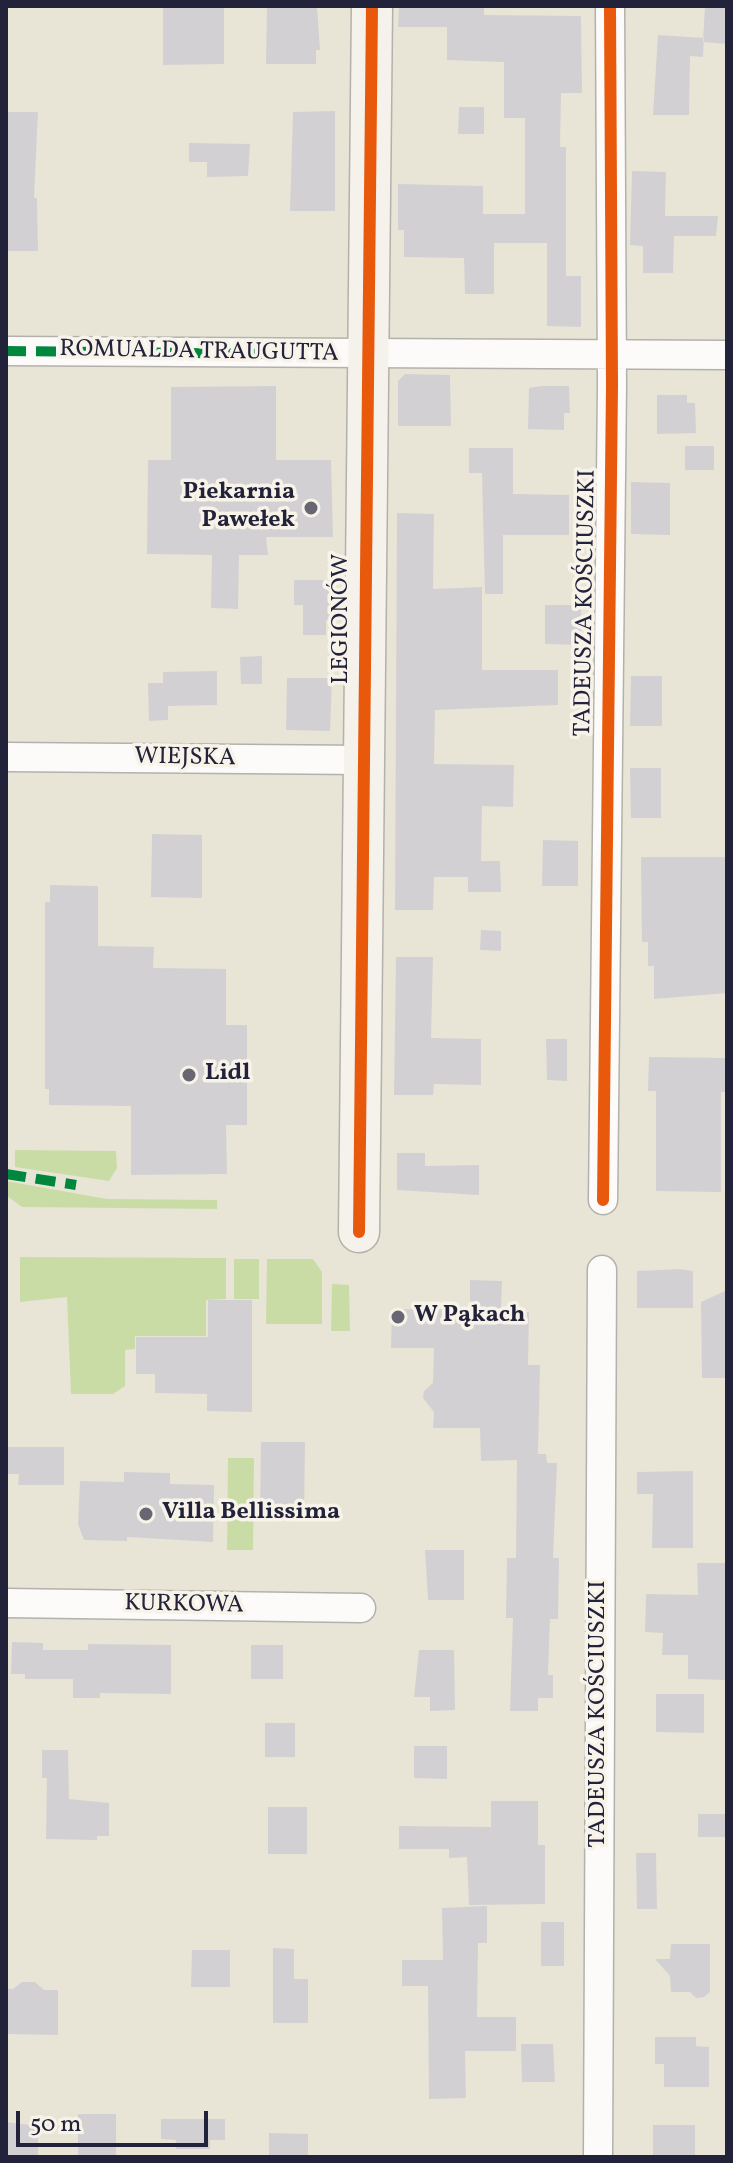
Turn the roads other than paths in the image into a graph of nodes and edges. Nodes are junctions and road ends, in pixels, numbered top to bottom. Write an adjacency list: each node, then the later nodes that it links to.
1 (372, 6): 4 (street, LEGIONÓW)
2 (610, 6): 5 (street, TADEUSZA KOŚCIUSZKI)
3 (6, 351): 4 (street, ROMUALDA TRAUGUTTA)
4 (366, 355): 5 (street, ROMUALDA TRAUGUTTA); 8 (street, LEGIONÓW)
5 (611, 355): 6 (street, ROMUALDA TRAUGUTTA); 9 (street, TADEUSZA KOŚCIUSZKI)
6 (727, 355)
7 (6, 757): 8 (street, WIEJSKA)
8 (364, 760): 10 (street, LEGIONÓW)
9 (603, 1200)
10 (359, 1232)
11 (602, 1270): 14 (street, TADEUSZA KOŚCIUSZKI)
12 (6, 1603): 13 (street, KURKOWA)
13 (361, 1608)
14 (598, 2157)

